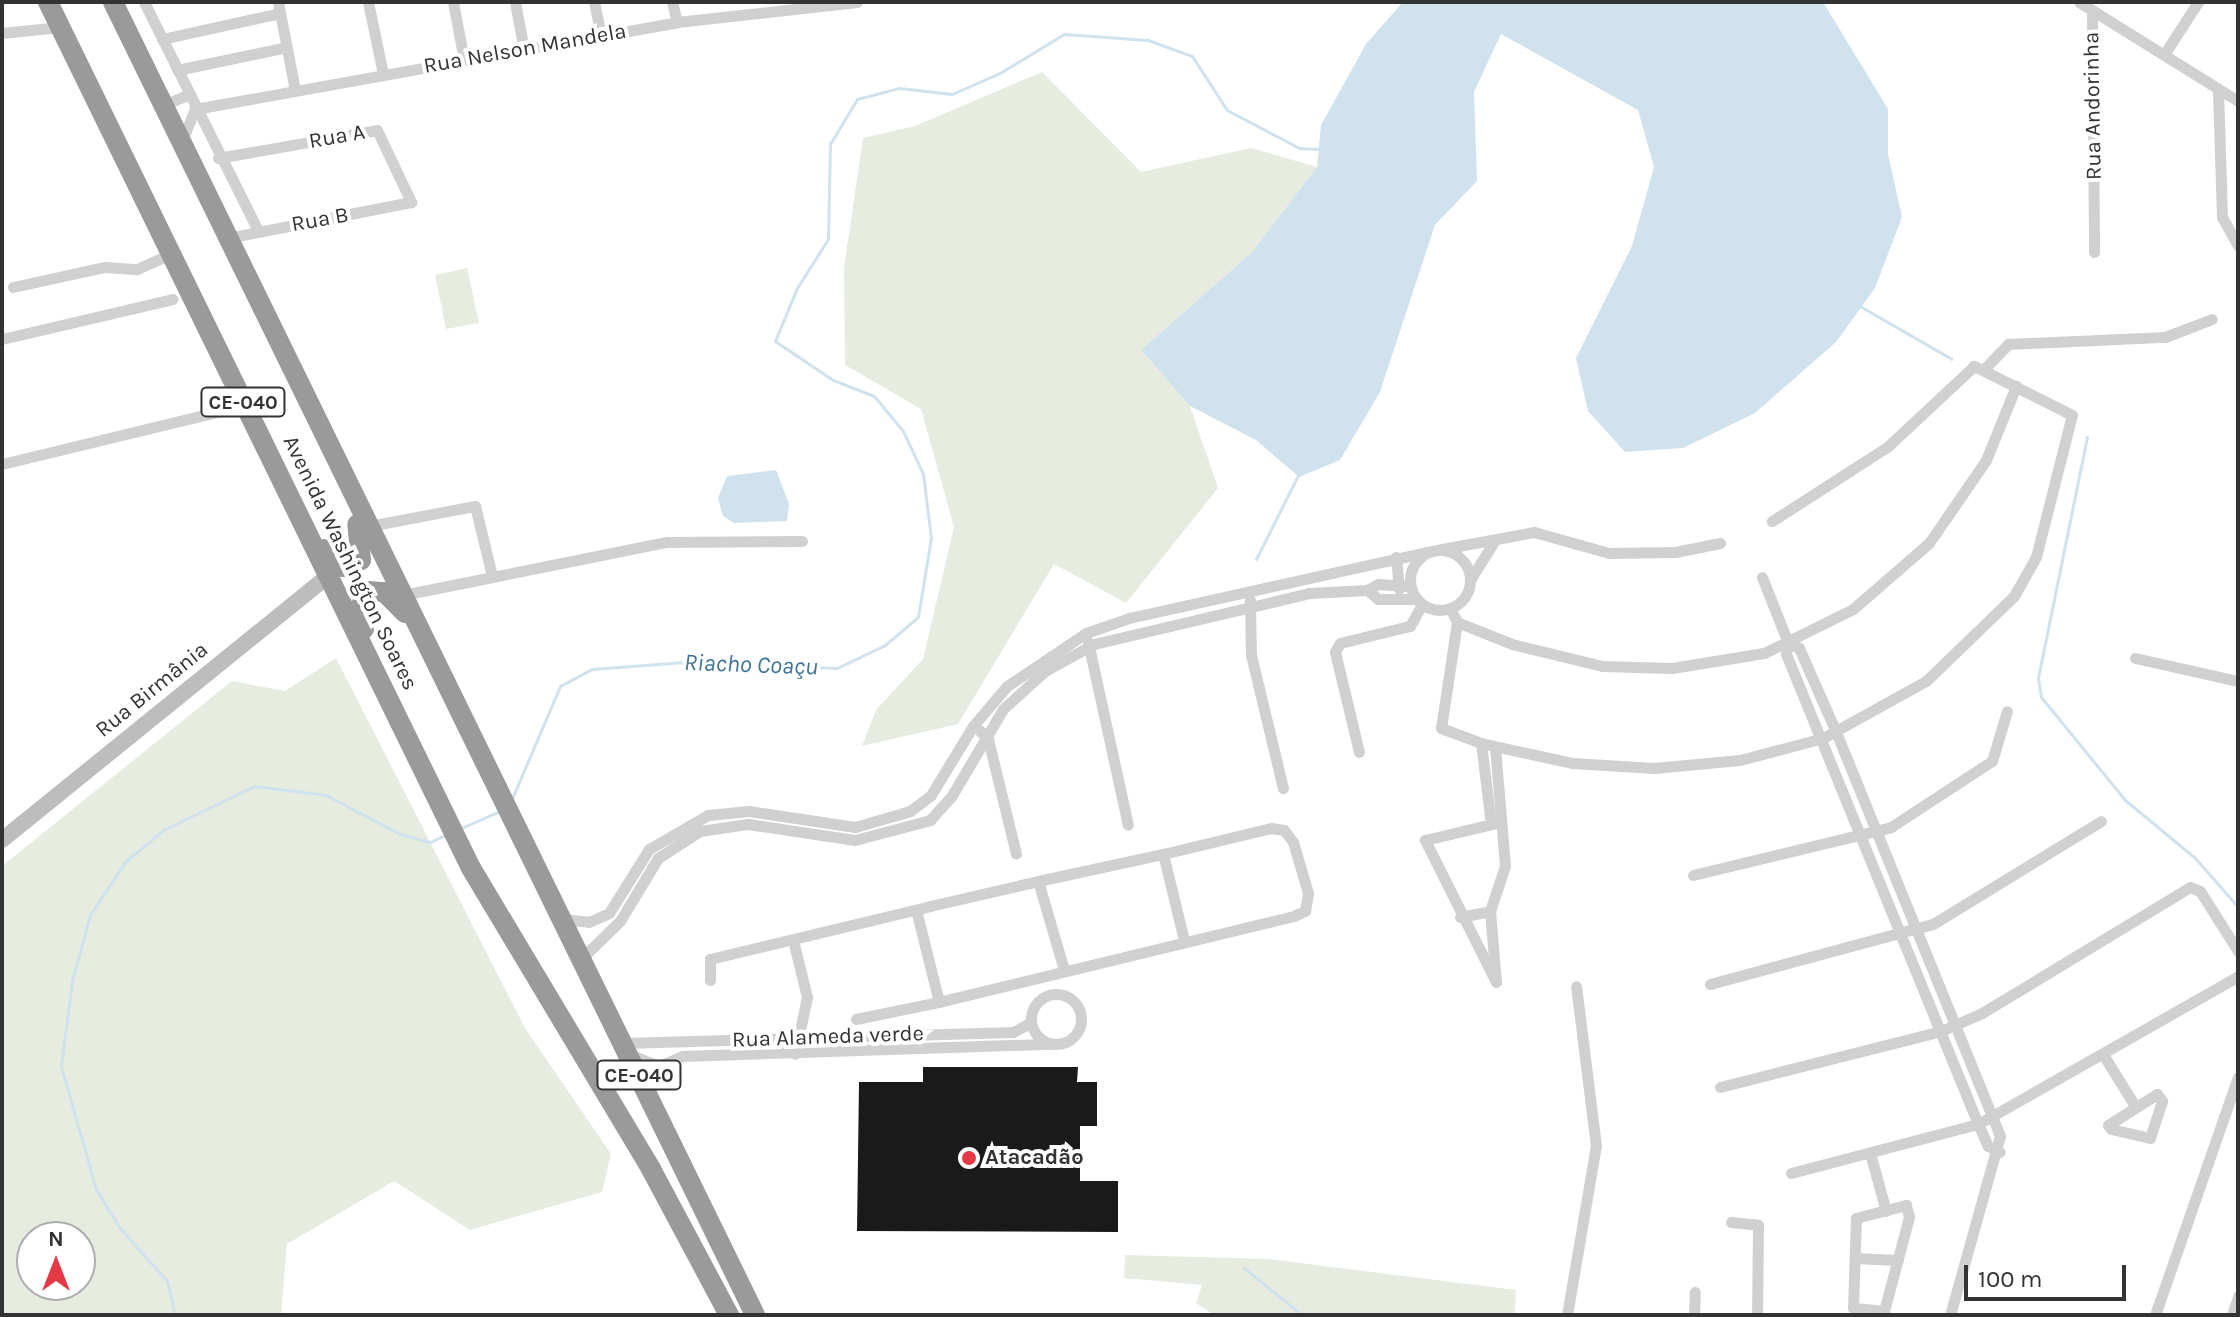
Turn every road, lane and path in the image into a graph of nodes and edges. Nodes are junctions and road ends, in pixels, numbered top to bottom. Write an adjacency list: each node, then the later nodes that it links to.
1 (48, 2): 15 (highway, Avenida Washington Soares / CE-040)
2 (113, 2): 29 (highway, Avenida Washington Soares / CE-040)
3 (145, 2): 18 (street)
4 (368, 2): 24 (street)
5 (453, 2): 22 (street)
6 (515, 2): 20 (street)
7 (594, 2): 17 (street)
8 (672, 2): 14 (street)
9 (857, 2): 14 (street, Rua Nelson Mandela)
10 (2079, 2): 13 (street)
11 (2198, 2): 21 (street)
12 (279, 8): 18 (street); 19 (street)
13 (2092, 10): 21 (street, Rua Andorinha); 37 (street, Rua Andorinha)
14 (677, 22): 17 (street, Rua Nelson Mandela)
15 (60, 27): 16 (street); 38 (highway, Avenida Washington Soares / CE-040)
16 (2, 33)
17 (601, 36): 20 (street, Rua Nelson Mandela)
18 (162, 39): 23 (street)
19 (287, 47): 23 (street); 25 (street)
20 (524, 50): 22 (street, Rua Nelson Mandela)
21 (2165, 53): 26 (street, Rua Andorinha)
22 (464, 60): 24 (street, Rua Nelson Mandela)
23 (177, 70): 27 (street)
24 (383, 74): 25 (street, Rua Nelson Mandela)
25 (295, 90): 30 (street, Rua Nelson Mandela)
26 (2218, 90): 28 (street, Rua Andorinha); 36 (street)
27 (188, 95): 29 (street); 30 (street)
28 (2238, 101)
29 (163, 105): 31 (highway, Avenida Washington Soares / CE-040)
30 (195, 109): 31 (street); 32 (street)
31 (177, 135): 35 (highway, Avenida Washington Soares / CE-040)
32 (218, 158): 33 (street, Rua A); 34 (street)
33 (411, 202): 34 (street, Rua B)
34 (258, 231): 35 (street, Rua B)
35 (228, 238): 47 (highway, Avenida Washington Soares / CE-040)
36 (2238, 246)
37 (2094, 252)
38 (171, 254): 39 (street); 45 (highway, Avenida Washington Soares / CE-040)
39 (13, 287)
40 (172, 299): 42 (street)
41 (2212, 319): 43 (street)
42 (2, 339)
43 (1984, 369): 44 (street); 48 (street)
44 (2016, 386): 72 (street); 79 (street)
45 (245, 405): 46 (street); 50 (highway, Avenida Washington Soares / CE-040)
46 (2, 464)
47 (356, 501): 49 (highway, Avenida Washington Soares / CE-040); 50 (highway)
48 (1772, 521)
49 (369, 526): 58 (street); 64 (highway, Avenida Washington Soares / CE-040)
50 (307, 527): 57 (highway, Avenida Washington Soares / CE-040)
51 (1495, 540): 53 (street); 54 (street); 60 (street)
52 (802, 541): 58 (street)
53 (1720, 543)
54 (1433, 551): 55 (street); 60 (street); 61 (street)
55 (1396, 557): 56 (street); 61 (street)
56 (1353, 567): 62 (street); 63 (street)
57 (331, 574): 74 (highway, Avenida Washington Soares / CE-040); 98 (street, Rua Birmânia)
58 (492, 576): 64 (street)
59 (1762, 577): 72 (street)
60 (1470, 580): 68 (street)
61 (1404, 586): 62 (street); 65 (street); 66 (street)
62 (1362, 590): 65 (street); 67 (street)
63 (1249, 591): 67 (street); 71 (street)
64 (403, 595): 70 (highway, Avenida Washington Soares / CE-040)
65 (1404, 601): 66 (street)
66 (1419, 602): 68 (street); 83 (street)
67 (1251, 604): 73 (street); 86 (street)
68 (1450, 608): 69 (street)
69 (1457, 622): 72 (street); 81 (street)
70 (418, 628): 74 (highway); 106 (highway, Avenida Washington Soares / CE-040)
71 (1086, 633): 73 (street); 78 (street)
72 (1788, 643): 79 (street); 80 (street)
73 (1089, 646): 78 (street); 93 (street)
74 (367, 650): 142 (highway, Avenida Washington Soares / CE-040)
75 (2135, 658): 76 (street)
76 (2238, 681)
77 (2007, 711): 95 (street)
78 (978, 730): 84 (street); 85 (street); 99 (street)
79 (1836, 732): 80 (street); 95 (street)
80 (1823, 738): 82 (street); 97 (street)
81 (1481, 743): 82 (street); 92 (street)
82 (1495, 747): 92 (street)
83 (1359, 752)
84 (941, 781): 85 (street); 87 (street)
85 (956, 788): 88 (street)
86 (1283, 788)
87 (931, 795): 88 (street); 89 (street)
88 (945, 806): 94 (street)
89 (910, 811): 90 (street); 94 (street)
90 (888, 820): 96 (street); 106 (street)
91 (2101, 821): 107 (street)
92 (1497, 823): 104 (street); 105 (street)
93 (1128, 825)
94 (918, 827): 96 (street)
95 (1878, 831): 97 (street); 107 (street)
96 (892, 835): 112 (street)
97 (1862, 836): 101 (street); 108 (street)
98 (2, 840)
99 (1016, 854)
100 (1163, 854): 102 (street); 110 (street); 110 (street)
101 (1693, 875)
102 (1038, 881): 103 (street); 113 (street)
103 (916, 910): 109 (street); 118 (street)
104 (1490, 911): 105 (street); 105 (street)
105 (1460, 917)
106 (562, 919): 112 (highway, CE-040)
107 (1917, 930): 108 (street); 121 (street)
108 (1902, 936): 116 (street); 122 (street)
109 (793, 940): 115 (street); 123 (street)
110 (1184, 940): 113 (street)
111 (2238, 951): 121 (street)
112 (582, 958): 125 (highway, CE-040)
113 (1064, 970): 118 (street)
114 (2238, 976): 127 (street)
115 (710, 980)
116 (1710, 984)
117 (1576, 986): 144 (street)
118 (939, 1002): 119 (street)
119 (856, 1019)
120 (1030, 1023): 123 (street, Rua Alameda verde); 124 (street); 124 (street)
121 (1956, 1025): 122 (street); 131 (street)
122 (1941, 1031): 129 (street); 132 (street)
123 (795, 1038): 125 (street, Rua Alameda verde); 126 (street)
124 (1051, 1044): 126 (street, Rua Alameda verde)
125 (626, 1048): 126 (street, Rua Alameda verde); 143 (highway, CE-040)
126 (795, 1054)
127 (2104, 1056): 130 (street); 131 (street)
128 (2238, 1077): 148 (street)
129 (1720, 1087)
130 (2135, 1106): 130 (street)
131 (1992, 1117): 132 (street); 133 (street)
132 (1978, 1124): 133 (street); 134 (street)
133 (2000, 1152): 147 (street)
134 (1870, 1153): 135 (street); 136 (street)
135 (1791, 1173)
136 (1886, 1211): 138 (street); 139 (street)
137 (1731, 1222): 146 (street)
138 (1855, 1258): 139 (street); 139 (street)
139 (1898, 1260)
140 (1695, 1292): 145 (street)
141 (2238, 1296): 149 (street)
142 (729, 1315)
143 (755, 1315)
144 (1567, 1315)
145 (1694, 1315)
146 (1757, 1315)
147 (1950, 1315)
148 (2155, 1315)
149 (2232, 1315)

